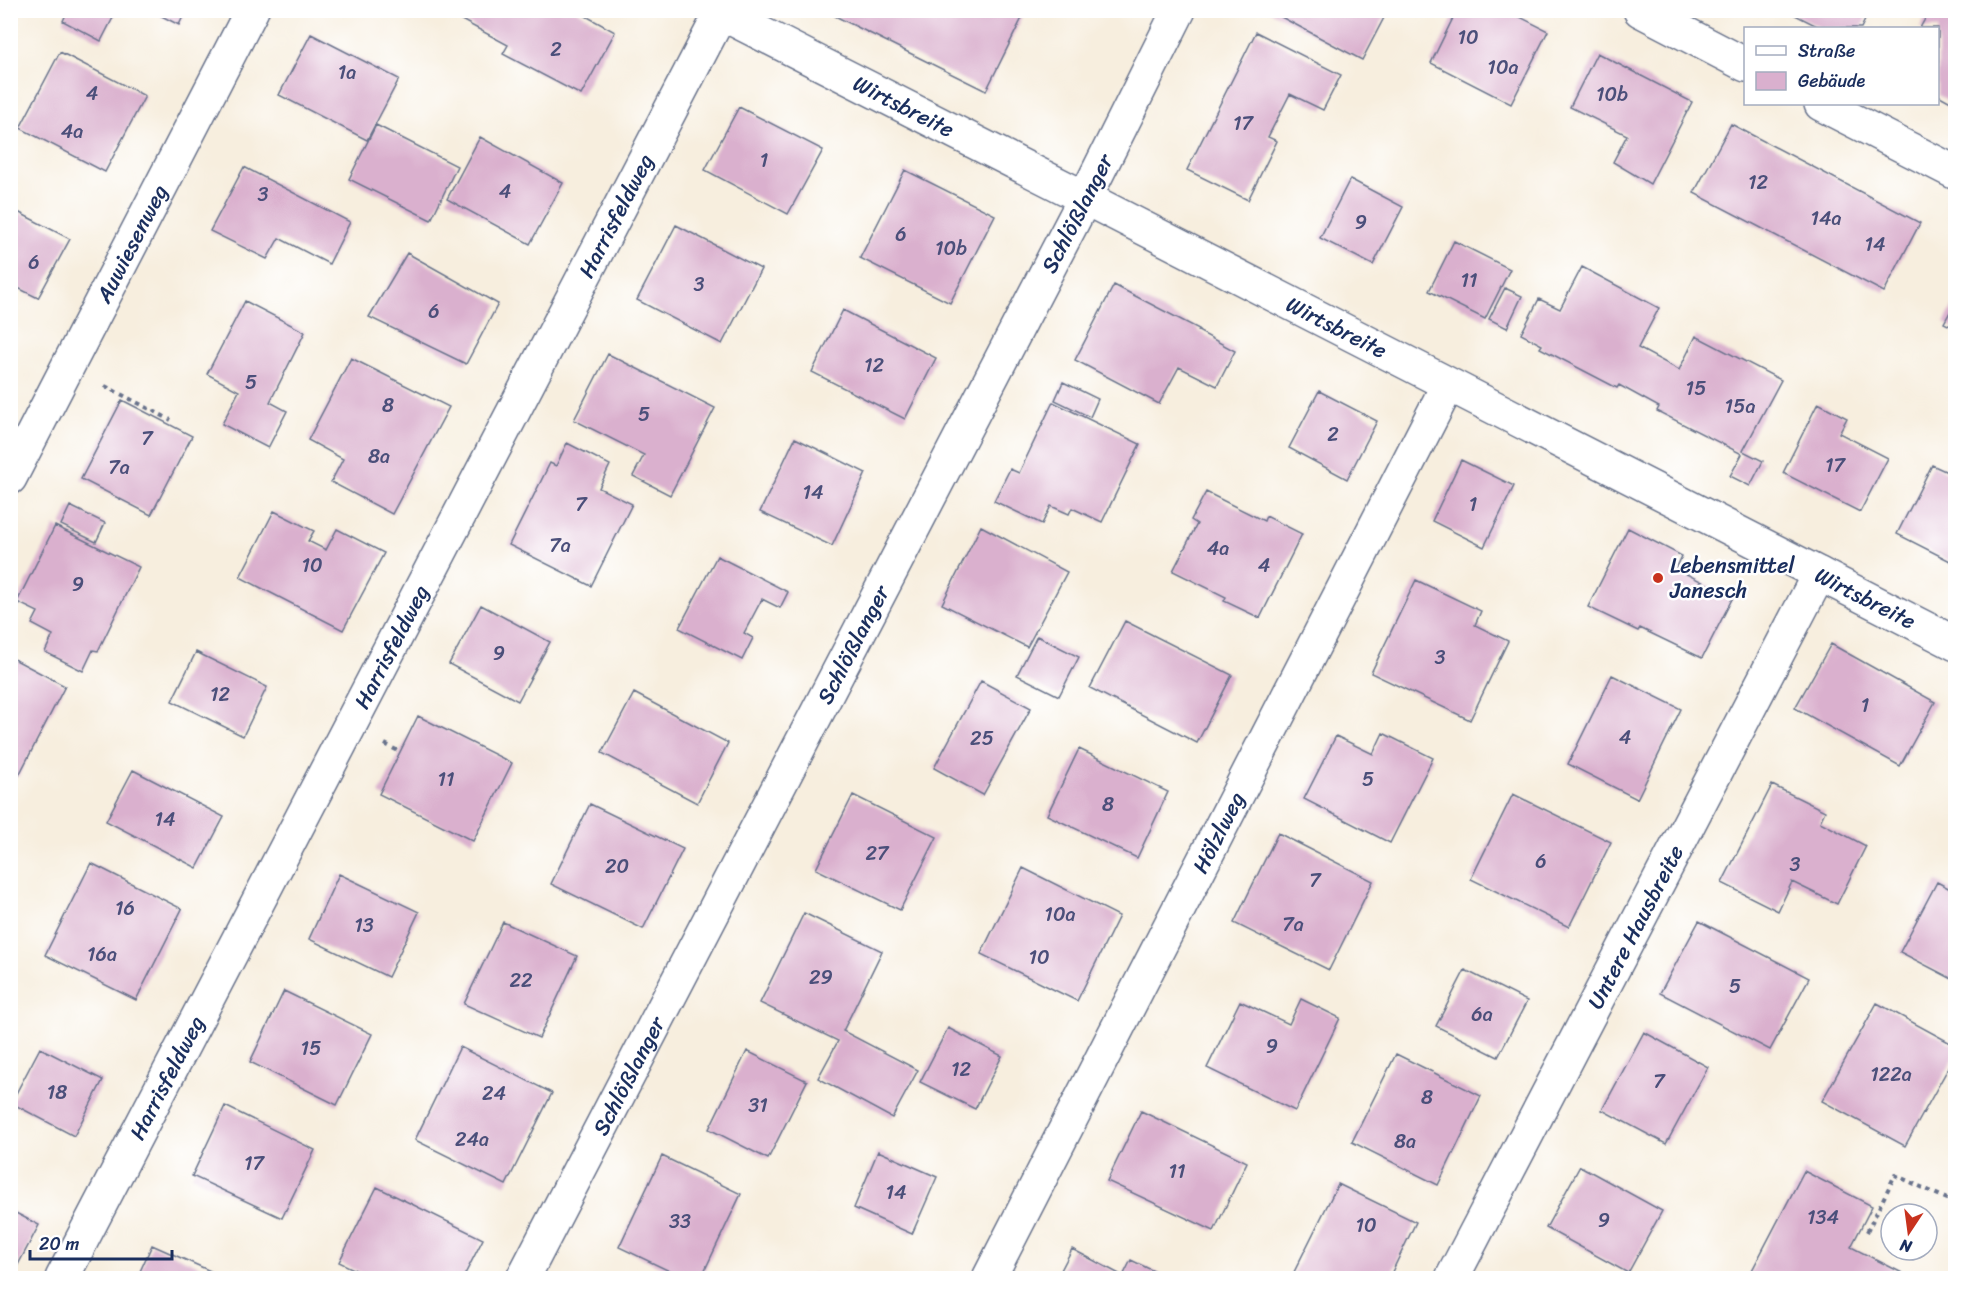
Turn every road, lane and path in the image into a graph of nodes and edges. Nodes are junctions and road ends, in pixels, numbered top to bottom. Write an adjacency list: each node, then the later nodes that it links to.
1 (252, 10): 9 (street, Auwiesenweg)
2 (1179, 10): 8 (street, Schlößlanger)
3 (1640, 10): 5 (street)
4 (718, 12): 8 (street, Wirtsbreite); 17 (street, Harrisfeldweg)
5 (1744, 63)
6 (1823, 105): 7 (street)
7 (1956, 172)
8 (1085, 198): 10 (street, Wirtsbreite); 18 (street, Schlößlanger)
9 (68, 367): 11 (path); 12 (street, Auwiesenweg)
10 (1448, 385): 13 (street, Wirtsbreite); 19 (street, Hölzlweg)
11 (171, 420)
12 (10, 478)
13 (1819, 574): 14 (street, Wirtsbreite); 20 (street, Untere Hausbreite)
14 (1956, 644)
15 (1956, 1203): 16 (path)
16 (1868, 1232)
17 (62, 1278)
18 (523, 1278)
19 (989, 1278)
20 (1452, 1278)

